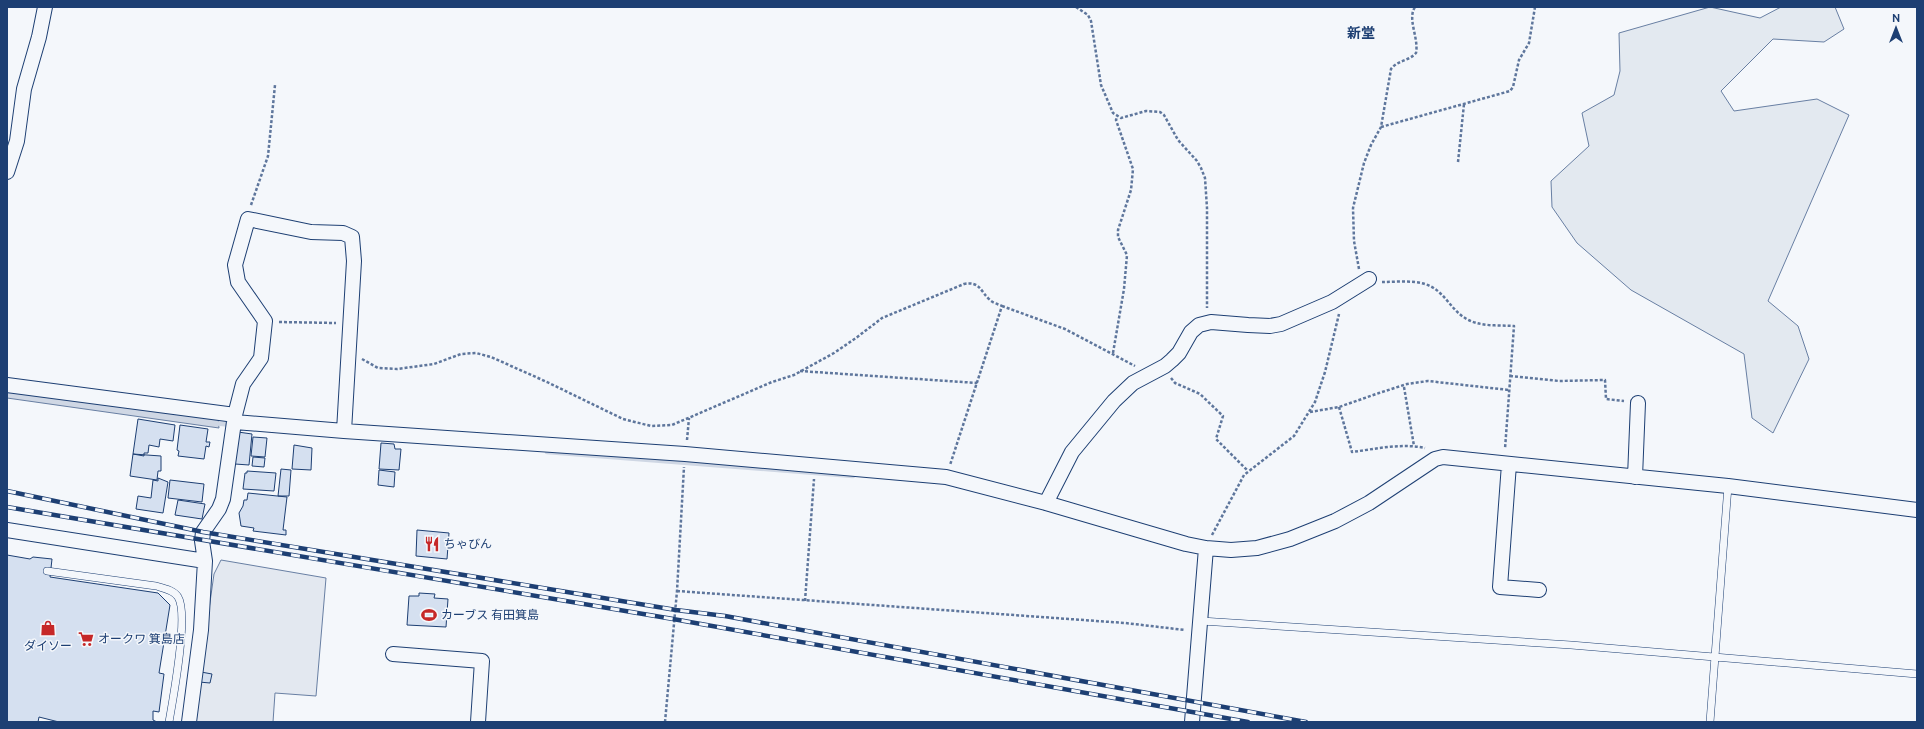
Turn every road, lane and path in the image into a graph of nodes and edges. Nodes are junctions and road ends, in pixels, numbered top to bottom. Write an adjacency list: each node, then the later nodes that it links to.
1 (45, 7): 10 (street)
2 (1076, 7): 7 (path)
3 (1414, 7): 8 (path)
4 (1535, 7): 6 (path)
5 (275, 84): 11 (path)
6 (1464, 104): 8 (path); 9 (path)
7 (1117, 117): 16 (path); 19 (path)
8 (1381, 127): 12 (path)
9 (1458, 162)
10 (7, 172)
11 (248, 219): 15 (street); 17 (street)
12 (1366, 280): 13 (street); 22 (path)
13 (1342, 296): 16 (street); 30 (path)
14 (1002, 306): 19 (path); 21 (path); 24 (path)
15 (265, 321): 17 (path); 31 (street)
16 (1205, 322): 20 (street)
17 (350, 324): 18 (street)
18 (348, 344): 32 (path); 33 (street)
19 (1113, 353): 23 (path)
20 (1161, 368): 23 (street); 39 (path)
21 (800, 371): 24 (path); 32 (path)
22 (1510, 376): 27 (path); 28 (path)
23 (1143, 377): 43 (street)
24 (977, 383): 40 (path)
25 (7, 385): 31 (street)
26 (1404, 387): 27 (path); 29 (path); 34 (path)
27 (1509, 390): 37 (path)
28 (1638, 403): 41 (street)
29 (1339, 407): 30 (path); 34 (path)
30 (1309, 412): 39 (path)
31 (235, 418): 33 (street); 47 (street)
32 (689, 418): 35 (path)
33 (344, 431): 35 (street)
34 (1414, 446): 36 (path)
35 (685, 454): 38 (street); 50 (path)
36 (1439, 458): 37 (street); 46 (street)
37 (1507, 464): 41 (street); 49 (street)
38 (815, 465): 40 (street); 51 (path)
39 (1248, 471): 46 (path)
40 (946, 477): 43 (street)
41 (1635, 477): 42 (street)
42 (1728, 486): 44 (street); 54 (lane)
43 (1046, 503): 46 (street)
44 (1917, 510)
45 (7, 530): 47 (street)
46 (1206, 548): 52 (street)
47 (205, 561): 57 (street)
48 (47, 571): 56 (lane)
49 (1539, 590)
50 (677, 591): 51 (path); 59 (path)
51 (805, 601): 52 (path)
52 (1200, 626): 54 (lane); 60 (street)
53 (393, 654): 58 (street)
54 (1715, 657): 55 (lane); 61 (lane)
55 (1917, 674)
56 (170, 722)
57 (189, 722)
58 (478, 722)
59 (665, 722)
60 (1192, 722)
61 (1710, 722)

